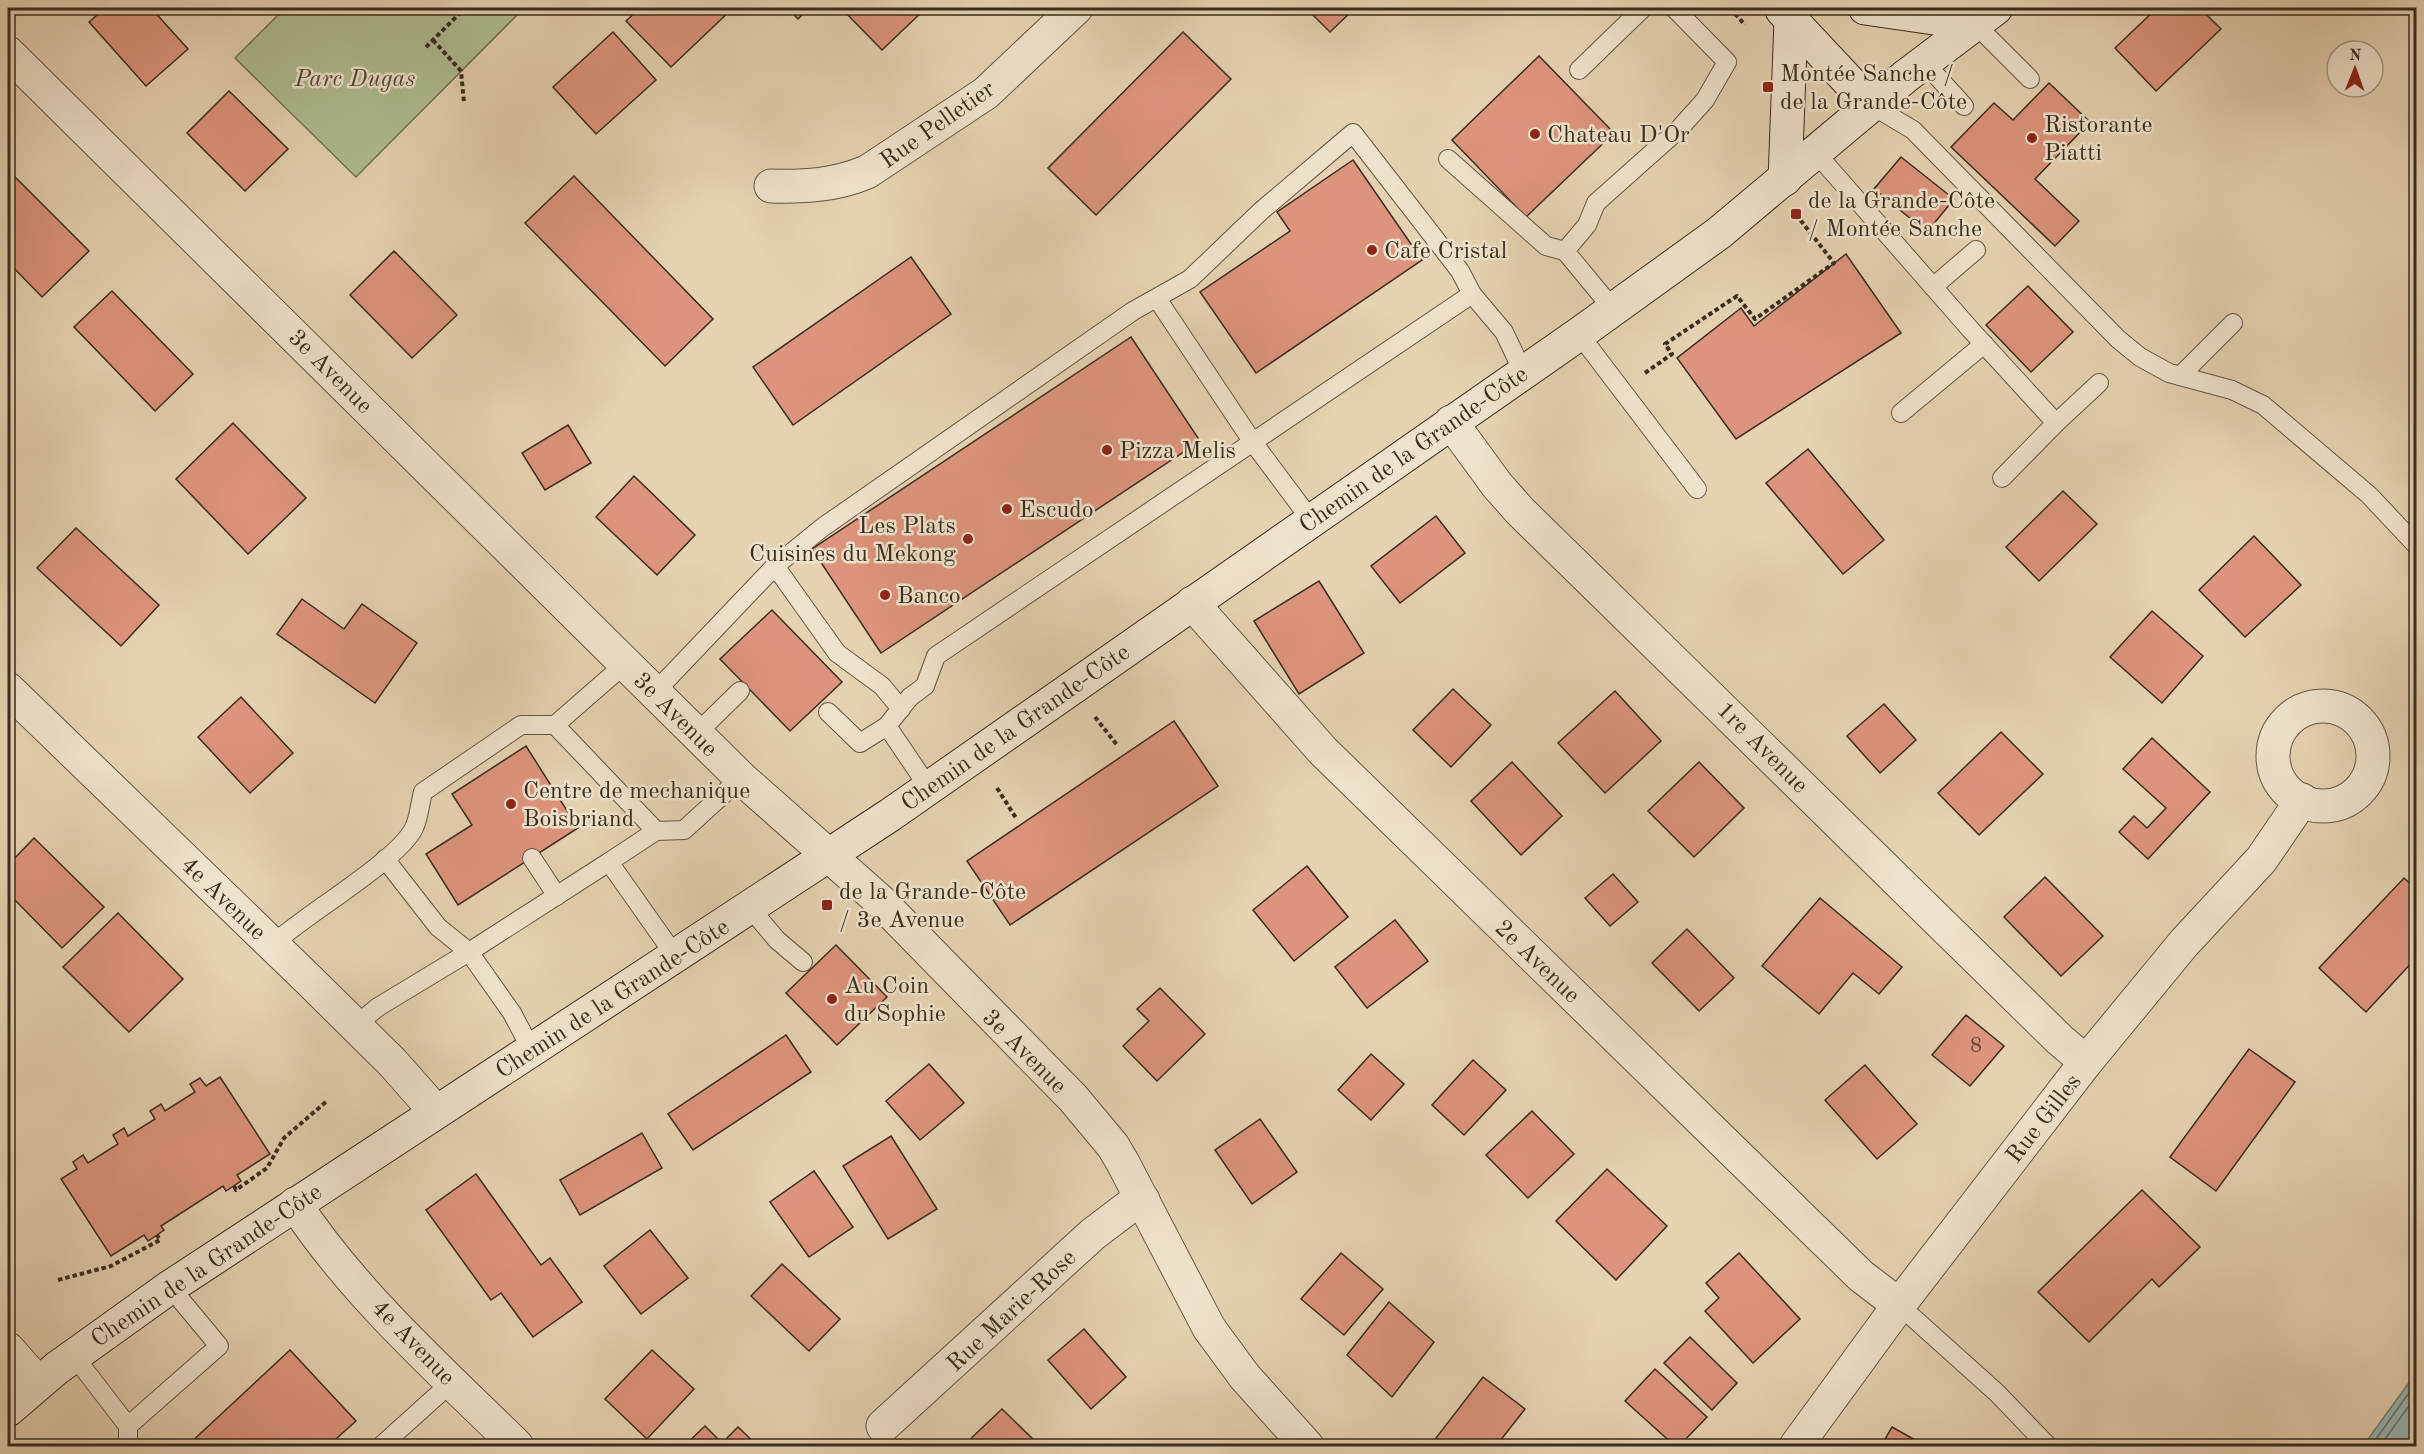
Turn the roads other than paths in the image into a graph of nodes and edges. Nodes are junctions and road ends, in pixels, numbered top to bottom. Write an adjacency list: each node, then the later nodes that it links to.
1 (1076, 8): 16 (street, Rue Pelletier)
2 (1642, 8): 9 (lane)
3 (1674, 8): 18 (lane)
4 (1864, 8): 6 (street)
5 (1785, 14): 11 (street); 15 (street)
6 (1986, 16): 8 (street, Chemin de la Grande-Côte); 10 (lane)
7 (8, 53): 39 (street, 3e Avenue)
8 (1924, 62): 11 (street, Chemin de la Grande-Côte); 12 (lane)
9 (1579, 70)
10 (2030, 80)
11 (1871, 105): 13 (street, Chemin de la Grande-Côte); 27 (lane)
12 (1964, 106)
13 (1816, 153): 15 (street, Chemin de la Grande-Côte); 19 (lane)
14 (1448, 159): 18 (lane)
15 (1785, 179): 22 (street, Chemin de la Grande-Côte)
16 (771, 186)
17 (1976, 250): 19 (lane)
18 (1565, 251): 22 (lane)
19 (1933, 287): 25 (lane)
20 (1473, 294): 21 (lane); 26 (lane); 32 (lane)
21 (1158, 300): 32 (lane); 37 (lane)
22 (1613, 309): 24 (street, Chemin de la Grande-Côte)
23 (2233, 323): 27 (lane)
24 (1579, 334): 26 (street, Chemin de la Grande-Côte); 34 (lane)
25 (1984, 344): 29 (lane); 31 (lane)
26 (1523, 372): 30 (street, Chemin de la Grande-Côte)
27 (2180, 376): 36 (lane)
28 (2099, 382): 31 (lane)
29 (1901, 413)
30 (1451, 422): 35 (street, Chemin de la Grande-Côte); 64 (street, 1re Avenue)
31 (2056, 423): 33 (lane)
32 (1252, 441): 35 (lane); 43 (lane)
33 (2002, 478)
34 (1697, 489)
35 (1311, 520): 38 (street, Chemin de la Grande-Côte)
36 (2416, 545)
37 (775, 566): 42 (lane); 43 (lane)
38 (1191, 603): 49 (street, Chemin de la Grande-Côte); 69 (street, 2e Avenue)
39 (625, 664): 42 (street, 3e Avenue); 45 (lane)
40 (8, 689): 58 (street, 4e Avenue)
41 (740, 692): 47 (lane)
42 (654, 693): 47 (street, 3e Avenue)
43 (901, 709): 46 (lane)
44 (828, 712): 46 (lane)
45 (555, 724): 51 (lane); 54 (lane)
46 (887, 726): 49 (lane)
47 (696, 734): 48 (street, 3e Avenue)
48 (741, 778): 51 (lane); 52 (street, 3e Avenue)
49 (929, 788): 52 (street, Chemin de la Grande-Côte)
50 (2302, 801): 64 (street, Rue Gilles)
51 (656, 831): 55 (lane)
52 (828, 856): 57 (street, Chemin de la Grande-Côte); 66 (street, 3e Avenue)
53 (532, 858): 56 (lane)
54 (385, 859): 58 (lane); 59 (lane)
55 (609, 862): 56 (lane); 60 (lane)
56 (557, 896): 59 (lane)
57 (750, 908): 60 (street, Chemin de la Grande-Côte); 61 (lane)
58 (272, 945): 62 (street, 4e Avenue)
59 (469, 952): 62 (lane); 63 (lane)
60 (676, 957): 63 (street, Chemin de la Grande-Côte)
61 (803, 962)
62 (355, 1026): 65 (street, 4e Avenue)
63 (532, 1051): 65 (street, Chemin de la Grande-Côte)
64 (2086, 1062): 69 (street, Rue Gilles)
65 (436, 1112): 67 (street, Chemin de la Grande-Côte)
66 (1143, 1200): 76 (street, Rue Marie-Rose); 80 (street, 3e Avenue)
67 (295, 1204): 68 (street, Chemin de la Grande-Côte); 72 (street, 4e Avenue)
68 (170, 1287): 71 (street, Chemin de la Grande-Côte); 75 (lane)
69 (1899, 1305): 81 (street, Rue Gilles); 82 (lane)
70 (8, 1349): 73 (street)
71 (74, 1356): 73 (street, Chemin de la Grande-Côte); 75 (lane)
72 (452, 1382): 78 (lane); 79 (street, 4e Avenue)
73 (38, 1383): 74 (street, Chemin de la Grande-Côte)
74 (8, 1410)
75 (128, 1426): 77 (lane)
76 (883, 1426)
77 (129, 1446)
78 (381, 1446)
79 (517, 1446)
80 (1307, 1446)
81 (1796, 1446)
82 (2048, 1446)

